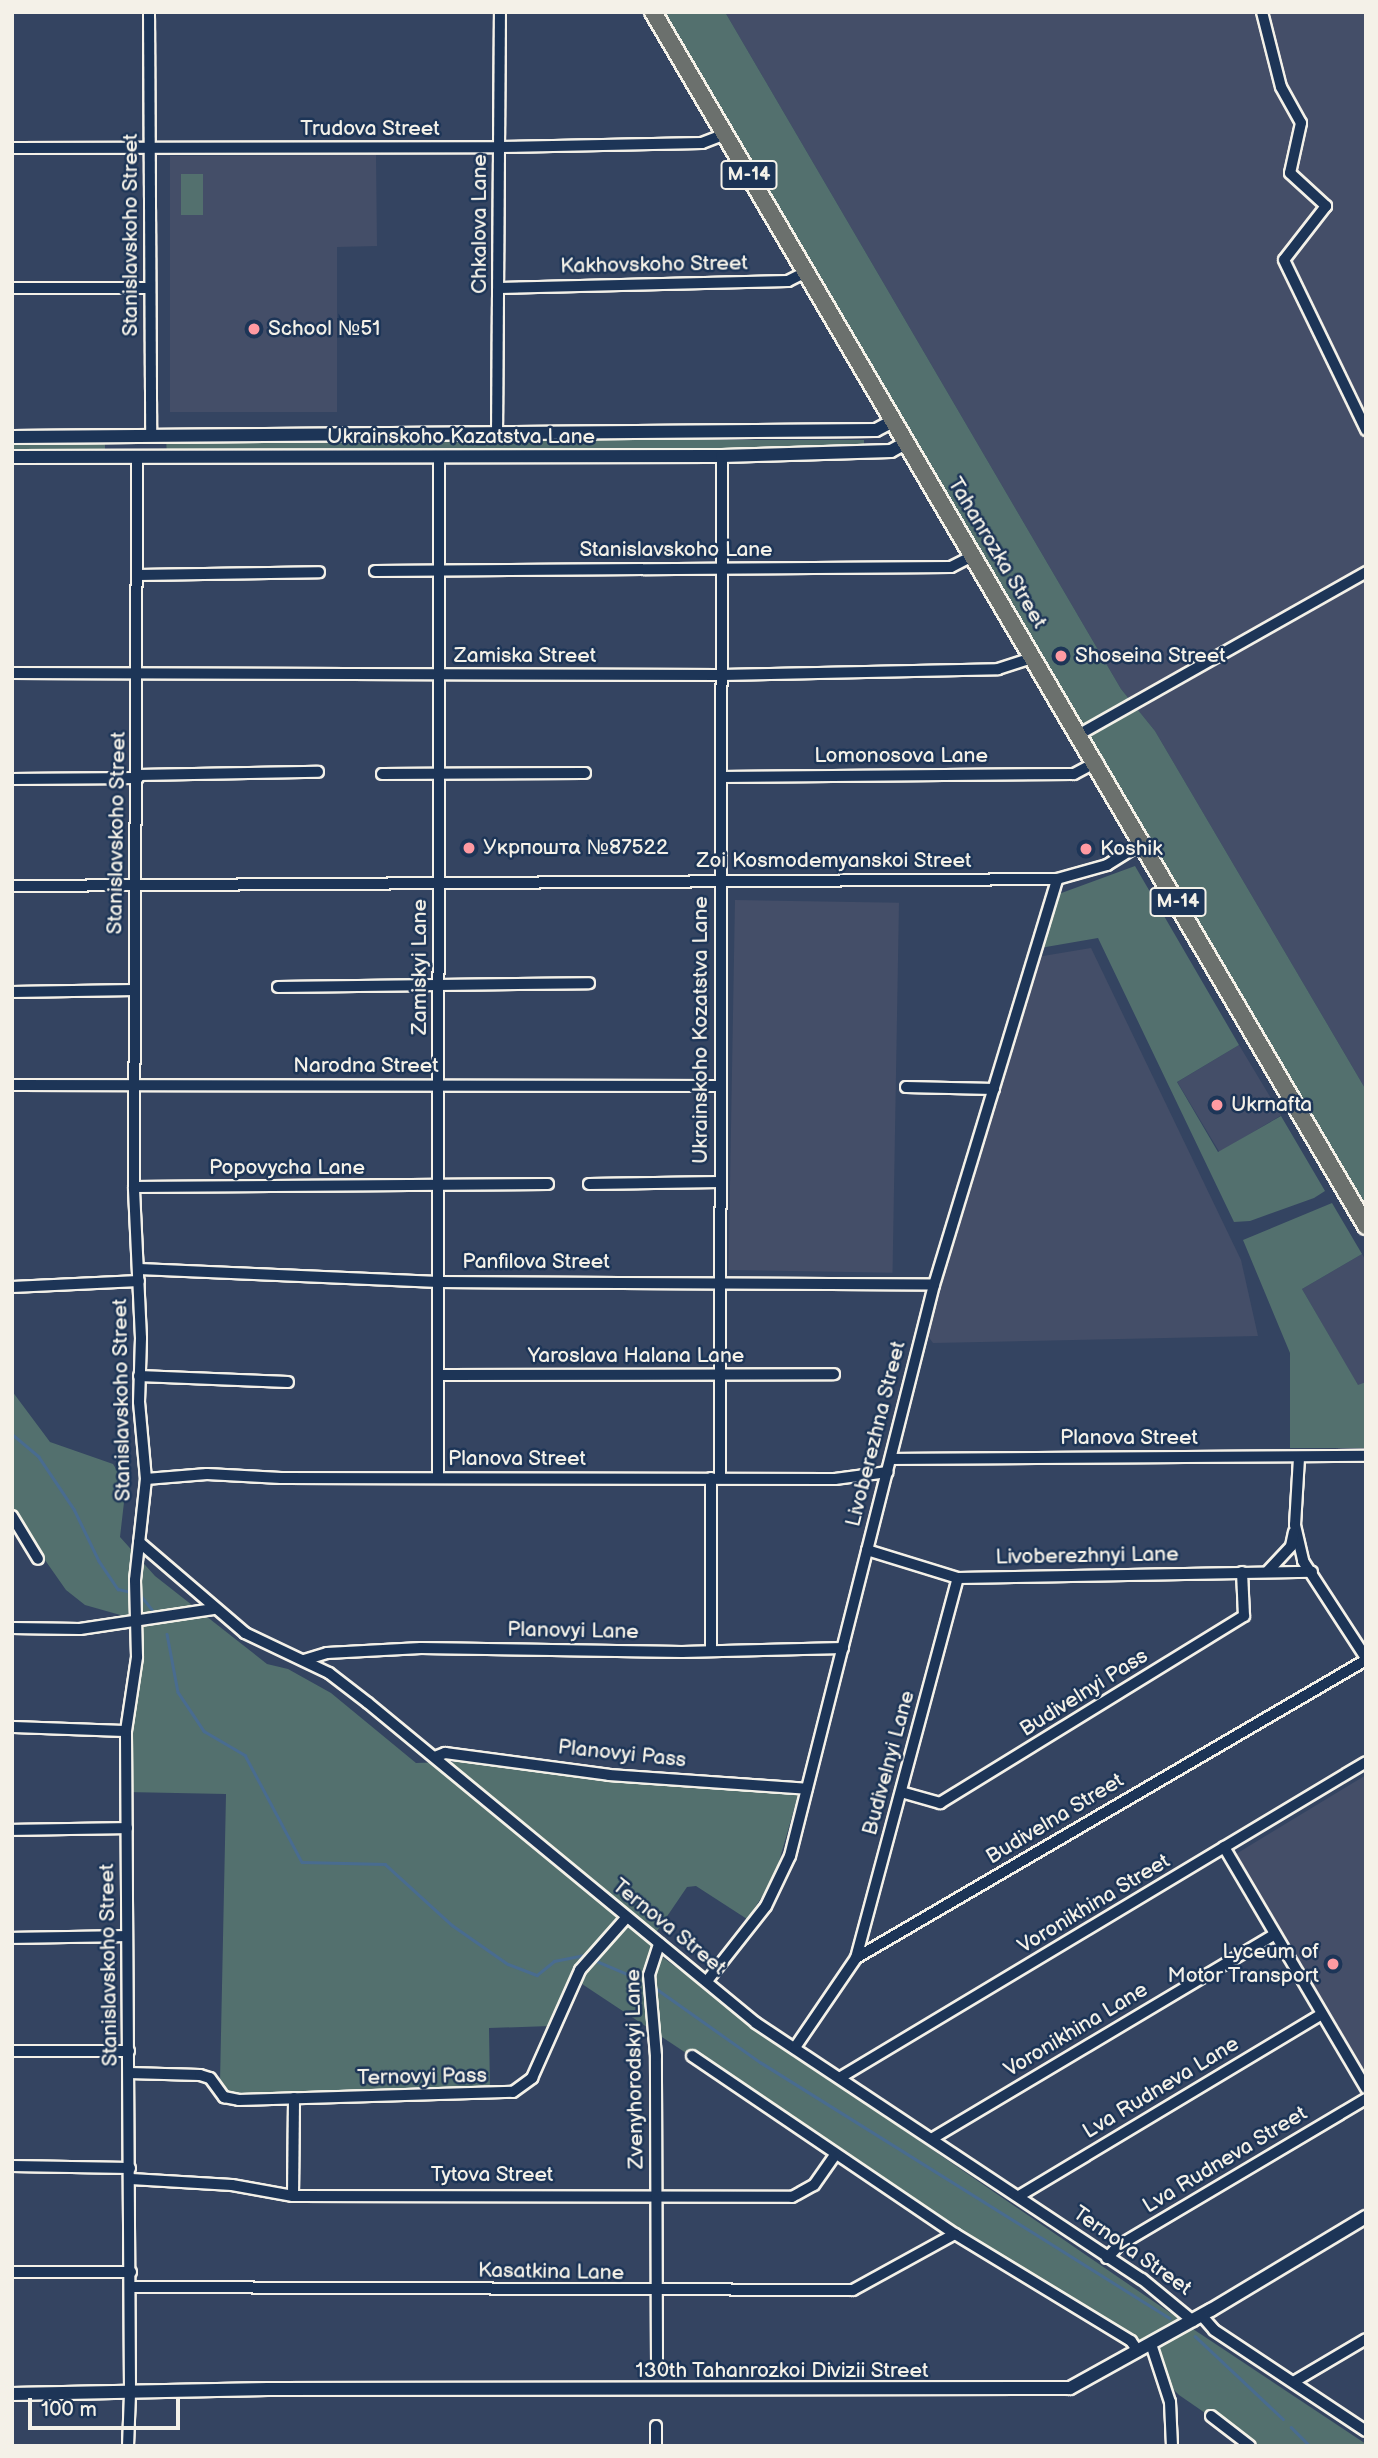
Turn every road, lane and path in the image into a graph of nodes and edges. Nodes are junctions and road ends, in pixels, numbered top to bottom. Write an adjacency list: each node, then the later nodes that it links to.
1 (149, 12): 8 (street, Stanislavskoho Street)
2 (500, 12): 7 (street, Chkalova Lane)
3 (653, 12): 5 (highway, Tahanrozka Street / М-14)
4 (1262, 12): 14 (street)
5 (726, 134): 7 (street, Trudova Street); 9 (highway, Tahanrozka Street / М-14)
6 (12, 148): 8 (street, Trudova Street)
7 (500, 148): 8 (street, Trudova Street); 12 (street, Chkalova Lane)
8 (153, 150): 11 (street, Stanislavskoho Street)
9 (806, 272): 12 (street, Kakhovskoho Street); 13 (highway, Tahanrozka Street / М-14)
10 (12, 288): 11 (street)
11 (150, 288): 16 (street, Stanislavskoho Street)
12 (500, 288): 17 (street, Chkalova Lane)
13 (893, 421): 17 (street, Ukrainskoho Kazatstva Lane); 18 (highway, Tahanrozka Street / М-14)
14 (1366, 430)
15 (12, 436): 16 (street, Ukrainskoho Kazatstva Lane)
16 (144, 436): 17 (street, Ukrainskoho Kazatstva Lane); 21 (street, Stanislavskoho Street)
17 (497, 436)
18 (907, 442): 19 (street, Ukrainskoho Kazatstva Lane); 23 (highway, Tahanrozka Street / М-14)
19 (722, 456): 22 (street, Ukrainskoho Kazatstva Lane); 24 (street, Ukrainskoho Kozatstva Lane)
20 (12, 457): 21 (street, Ukrainskoho Kazatstva Lane)
21 (144, 457): 22 (street, Ukrainskoho Kazatstva Lane); 29 (street, Stanislavskoho Street)
22 (439, 457): 25 (street, Zamiskyi Lane)
23 (974, 556): 24 (street, Stanislavskoho Lane); 30 (highway, Tahanrozka Street / М-14)
24 (722, 569): 25 (street, Stanislavskoho Lane); 34 (street, Ukrainskoho Kozatstva Lane)
25 (439, 570): 26 (street, Stanislavskoho Lane); 33 (street, Zamiskyi Lane)
26 (375, 571)
27 (319, 572): 29 (street)
28 (1366, 572): 35 (street)
29 (138, 575): 32 (street, Stanislavskoho Street)
30 (1035, 657): 34 (street, Zamiska Street); 35 (highway, Tahanrozka Street / М-14)
31 (12, 673): 32 (street, Zamiska Street)
32 (138, 674): 33 (street, Zamiska Street); 41 (street, Stanislavskoho Street)
33 (439, 675): 34 (street, Zamiska Street); 40 (street, Zamiskyi Lane)
34 (722, 675): 42 (street, Ukrainskoho Kozatstva Lane)
35 (1080, 734): 36 (highway, Tahanrozka Street / М-14)
36 (1097, 762): 42 (street, Lomonosova Lane); 44 (highway, Tahanrozka Street / М-14)
37 (318, 772): 41 (street)
38 (585, 773): 40 (street)
39 (382, 774): 40 (street)
40 (439, 774): 48 (street, Zamiskyi Lane)
41 (138, 777): 43 (street); 47 (street, Stanislavskoho Street)
42 (721, 777): 46 (street, Ukrainskoho Kozatstva Lane)
43 (12, 779)
44 (1144, 842): 45 (street, Zoi Kosmodemyanskoi Street); 66 (highway, Tahanrozka Street / М-14)
45 (1057, 879): 46 (street, Zoi Kosmodemyanskoi Street); 60 (street, Livoberezhna Street)
46 (721, 881): 48 (street, Zoi Kosmodemyanskoi Street); 58 (street, Ukrainskoho Kozatstva Lane)
47 (136, 885): 48 (street, Zoi Kosmodemyanskoi Street); 49 (street, Zoi Kosmodemyanskoi Street); 53 (street, Stanislavskoho Street)
48 (439, 885): 51 (street, Zamiskyi Lane)
49 (12, 886)
50 (589, 983): 51 (street)
51 (439, 986): 52 (street); 57 (street, Zamiskyi Lane)
52 (278, 987)
53 (134, 990): 54 (street); 56 (street, Stanislavskoho Street)
54 (12, 992)
55 (12, 1085): 56 (street, Narodna Street)
56 (134, 1085): 57 (street, Narodna Street); 64 (street, Stanislavskoho Street)
57 (439, 1085): 58 (street, Narodna Street); 65 (street, Zamiskyi Lane)
58 (720, 1086): 61 (street, Ukrainskoho Kozatstva Lane)
59 (906, 1087): 60 (street)
60 (994, 1089): 71 (street, Livoberezhna Street)
61 (720, 1182): 63 (street); 68 (street, Ukrainskoho Kozatstva Lane)
62 (548, 1184): 65 (street, Popovycha Lane)
63 (589, 1184)
64 (135, 1187): 65 (street, Popovycha Lane); 67 (street, Stanislavskoho Street)
65 (439, 1187): 70 (street, Zamiskyi Lane)
66 (1366, 1226)
67 (139, 1269): 69 (street, Stanislavskoho Street); 70 (street, Panfilova Street)
68 (720, 1280): 70 (street, Panfilova Street); 71 (street, Panfilova Street); 76 (street, Ukrainskoho Kozatstva Lane)
69 (139, 1281): 72 (street); 75 (street, Stanislavskoho Street)
70 (439, 1282): 74 (street, Zamiskyi Lane)
71 (934, 1285): 80 (street, Livoberezhna Street)
72 (12, 1287)
73 (834, 1374): 76 (street, Yaroslava Halana Lane)
74 (439, 1375): 76 (street, Yaroslava Halana Lane); 82 (street, Zamiskyi Lane)
75 (139, 1376): 77 (street); 84 (street, Stanislavskoho Street)
76 (720, 1376): 83 (street, Ukrainskoho Kozatstva Lane)
77 (288, 1382)
78 (1366, 1456): 79 (street, Planova Street)
79 (1299, 1458): 80 (street, Planova Street); 86 (street)
80 (893, 1459): 81 (street, Livoberezhna Street)
81 (888, 1472): 83 (street, Planova Street); 88 (street, Livoberezhna Street)
82 (438, 1478): 83 (street, Planova Street); 84 (street, Planova Street)
83 (716, 1478): 98 (street, Ukrainskoho Kozatstva Lane)
84 (146, 1479): 87 (street, Stanislavskoho Street)
85 (13, 1515): 89 (street)
86 (1295, 1525): 90 (street); 92 (street)
87 (139, 1542): 94 (street, Ternova Street); 95 (street, Stanislavskoho Street)
88 (867, 1550): 93 (street, Livoberezhnyi Lane); 97 (street, Livoberezhna Street)
89 (38, 1559)
90 (1268, 1571): 91 (street, Livoberezhnyi Lane); 92 (street, Livoberezhnyi Lane)
91 (1242, 1572): 93 (street, Livoberezhnyi Lane); 106 (street, Budivelnyi Pass)
92 (1312, 1572): 99 (street)
93 (958, 1578): 106 (street, Budivelnyi Lane)
94 (214, 1609): 95 (street); 100 (street, Ternova Street)
95 (135, 1621): 96 (street); 102 (street, Stanislavskoho Street)
96 (12, 1628)
97 (843, 1648): 98 (street, Planovyi Lane); 105 (street, Livoberezhna Street)
98 (711, 1650): 100 (street, Planovyi Lane)
99 (1366, 1659): 115 (street, Budivelna Street)
100 (304, 1660): 103 (street, Ternova Street)
101 (12, 1727): 102 (street)
102 (126, 1731): 107 (street, Stanislavskoho Street)
103 (435, 1757): 105 (street, Planovyi Pass); 110 (street, Ternova Street)
104 (1366, 1762): 109 (street, Voronikhina Street)
105 (807, 1789): 116 (street, Livoberezhna Street)
106 (901, 1793): 115 (street, Budivelnyi Lane)
107 (127, 1829): 108 (street); 112 (street, Stanislavskoho Street)
108 (12, 1830)
109 (1224, 1847): 111 (street); 123 (street, Voronikhina Street)
110 (626, 1918): 114 (street, Ternova Street); 125 (street, Ternovyi Pass)
111 (1275, 1934): 117 (street); 127 (street, Voronikhina Lane)
112 (125, 1937): 113 (street); 120 (street, Stanislavskoho Street)
113 (12, 1938)
114 (659, 1944): 116 (street, Ternova Street); 131 (street, Zvenyhorodskyi Lane)
115 (856, 1958): 118 (street, Budivelna Street)
116 (707, 1981): 118 (street, Ternova Street)
117 (1322, 2014): 124 (street); 133 (street, Lva Rudneva Lane)
118 (796, 2046): 123 (street, Ternova Street)
119 (12, 2050): 120 (street)
120 (129, 2050): 122 (street, Stanislavskoho Street)
121 (692, 2056): 128 (street)
122 (130, 2073): 125 (street, Ternovyi Pass); 130 (street, Stanislavskoho Street)
123 (841, 2077): 127 (street, Ternova Street)
124 (1366, 2088)
125 (294, 2098): 132 (street)
126 (1366, 2099): 136 (street, Lva Rudneva Street)
127 (933, 2138): 133 (street, Ternova Street)
128 (835, 2155): 131 (street, Tytova Street); 135 (street)
129 (12, 2166): 130 (street, Tytova Street)
130 (130, 2173): 132 (street, Tytova Street); 138 (street, Stanislavskoho Street)
131 (656, 2195): 132 (street, Tytova Street); 140 (street, Zvenyhorodskyi Lane)
132 (293, 2196)
133 (1019, 2196): 136 (street, Ternova Street)
134 (1366, 2217): 141 (street, 130th Tahanrozkoi Divizii Street)
135 (955, 2234): 140 (street, Kasatkina Lane); 144 (street)
136 (1107, 2258): 141 (street, Ternova Street)
137 (12, 2272): 138 (street)
138 (131, 2272): 139 (street, Stanislavskoho Street)
139 (131, 2287): 140 (street, Kasatkina Lane); 148 (street, Stanislavskoho Street)
140 (657, 2292): 145 (street)
141 (1198, 2318): 143 (street, 130th Tahanrozkoi Divizii Street); 146 (street, Ternova Street)
142 (1366, 2339): 146 (street)
143 (1151, 2344): 144 (street, 130th Tahanrozkoi Divizii Street); 155 (street)
144 (1138, 2351): 148 (street, 130th Tahanrozkoi Divizii Street)
145 (657, 2365)
146 (1295, 2381): 152 (street, Ternova Street)
147 (12, 2386): 148 (street, 130th Tahanrozkoi Divizii Street)
148 (130, 2391): 149 (street, 130th Tahanrozkoi Divizii Street); 153 (street, Stanislavskoho Street)
149 (12, 2395)
150 (1211, 2416): 156 (street)
151 (656, 2426): 154 (street)
152 (1366, 2431)
153 (128, 2446)
154 (656, 2446)
155 (1172, 2446)
156 (1250, 2446)

